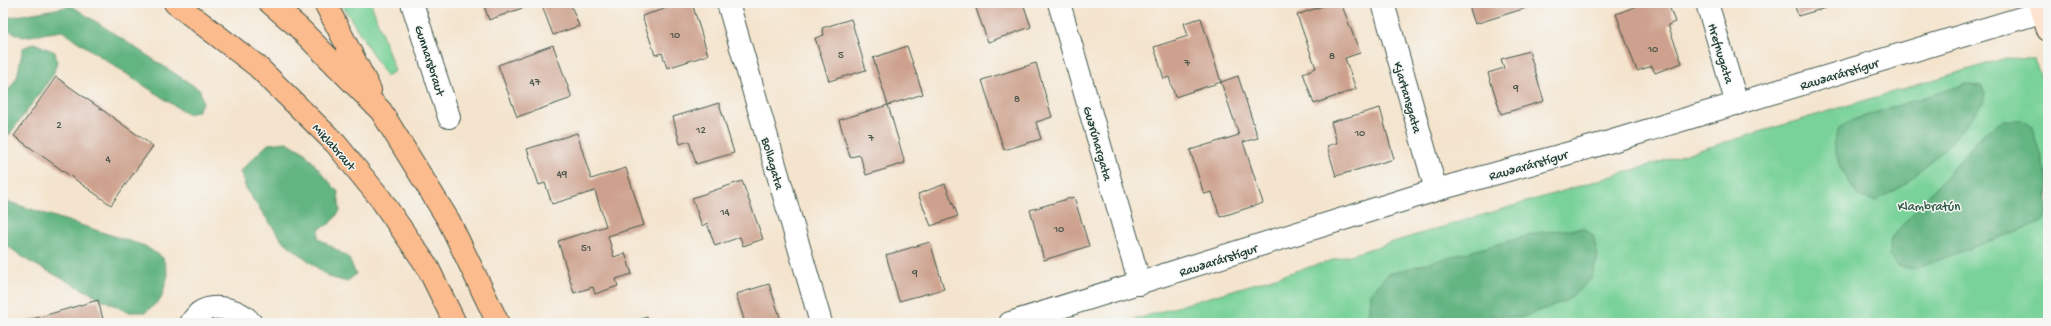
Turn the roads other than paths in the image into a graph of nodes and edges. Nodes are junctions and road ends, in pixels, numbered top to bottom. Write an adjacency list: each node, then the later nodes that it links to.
1 (175, 3): 17 (highway, Miklabraut)
2 (270, 3): 11 (highway)
3 (325, 3): 11 (highway)
4 (412, 3): 12 (street, Gunnarsbraut)
5 (728, 3): 19 (street, Bollagata)
6 (1059, 3): 14 (street, Guðrúnargata)
7 (1383, 3): 13 (street, Kjartansgata)
8 (1707, 3): 10 (street, Hrefnugata)
9 (2045, 13): 10 (street, Rauðarárstígur)
10 (1737, 104): 13 (street, Rauðarárstígur)
11 (381, 111): 18 (highway)
12 (449, 117)
13 (1436, 190): 14 (street, Rauðarárstígur)
14 (1140, 284): 20 (street, Rauðarárstígur)
15 (191, 323): 16 (street)
16 (251, 323)
17 (455, 323)
18 (498, 323)
19 (820, 323)
20 (1010, 323)

